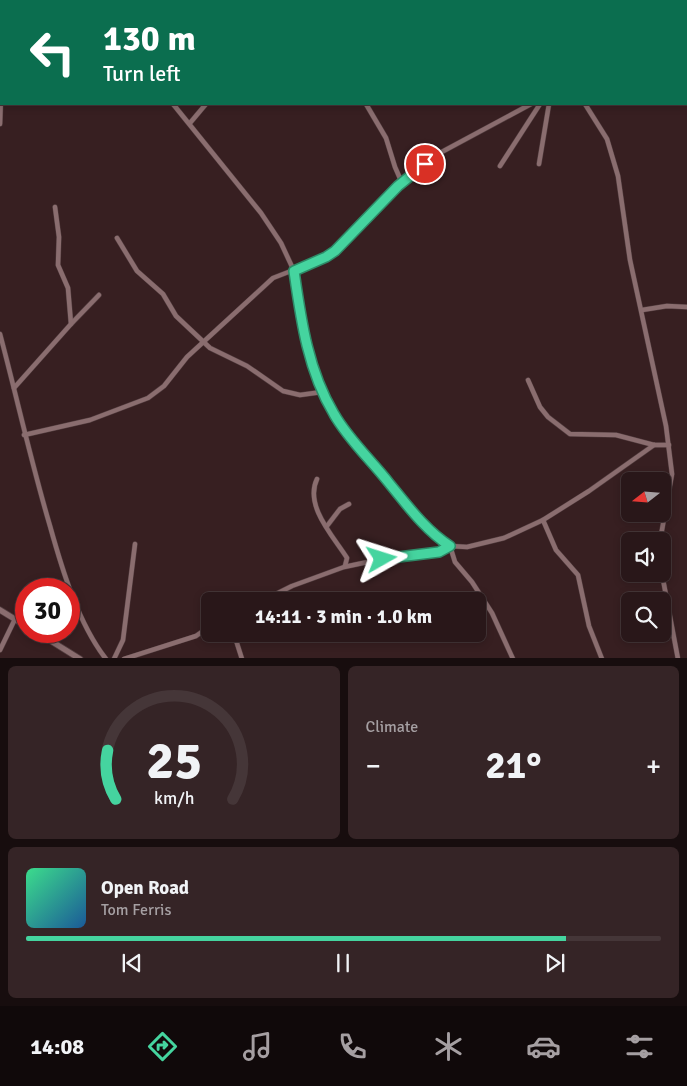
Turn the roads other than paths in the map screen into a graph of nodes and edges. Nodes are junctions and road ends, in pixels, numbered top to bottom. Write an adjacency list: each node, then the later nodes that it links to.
1 (1, 105): 10 (street)
2 (174, 105): 9 (street)
3 (205, 105): 9 (street)
4 (367, 105): 13 (street)
5 (528, 105): 13 (street)
6 (539, 105): 12 (street)
7 (549, 105): 11 (street)
8 (586, 105): 19 (street)
9 (190, 123): 16 (street)
10 (0, 124)
11 (539, 164)
12 (500, 166)
13 (402, 183): 16 (street)
14 (55, 207): 20 (street)
15 (117, 238): 22 (street)
16 (294, 271): 22 (street); 25 (street)
17 (99, 295): 20 (street)
18 (687, 307): 19 (street)
19 (642, 310): 28 (street)
20 (70, 324): 24 (street)
21 (0, 334): 24 (street)
22 (203, 342): 25 (street); 26 (street)
23 (528, 380): 27 (street)
24 (14, 388): 26 (street)
25 (322, 392): 35 (street)
26 (24, 434): 46 (street)
27 (654, 445): 28 (street); 31 (street)
28 (669, 446): 33 (street)
29 (317, 479): 32 (street)
30 (349, 504): 32 (street)
31 (543, 520): 35 (street); 51 (street)
32 (327, 526): 36 (street)
33 (662, 532)
34 (136, 544): 47 (street)
35 (450, 546): 36 (street); 50 (street)
36 (344, 567): 38 (street)
37 (664, 582): 52 (street)
38 (280, 592)
39 (0, 610): 40 (main road)
40 (15, 619): 44 (street)
41 (201, 632): 48 (street)
42 (237, 642): 49 (street)
43 (55, 643): 45 (main road)
44 (0, 650)
45 (80, 658)
46 (106, 658)
47 (114, 658)
48 (124, 658)
49 (242, 658)
50 (513, 658)
51 (602, 658)
52 (678, 658)

